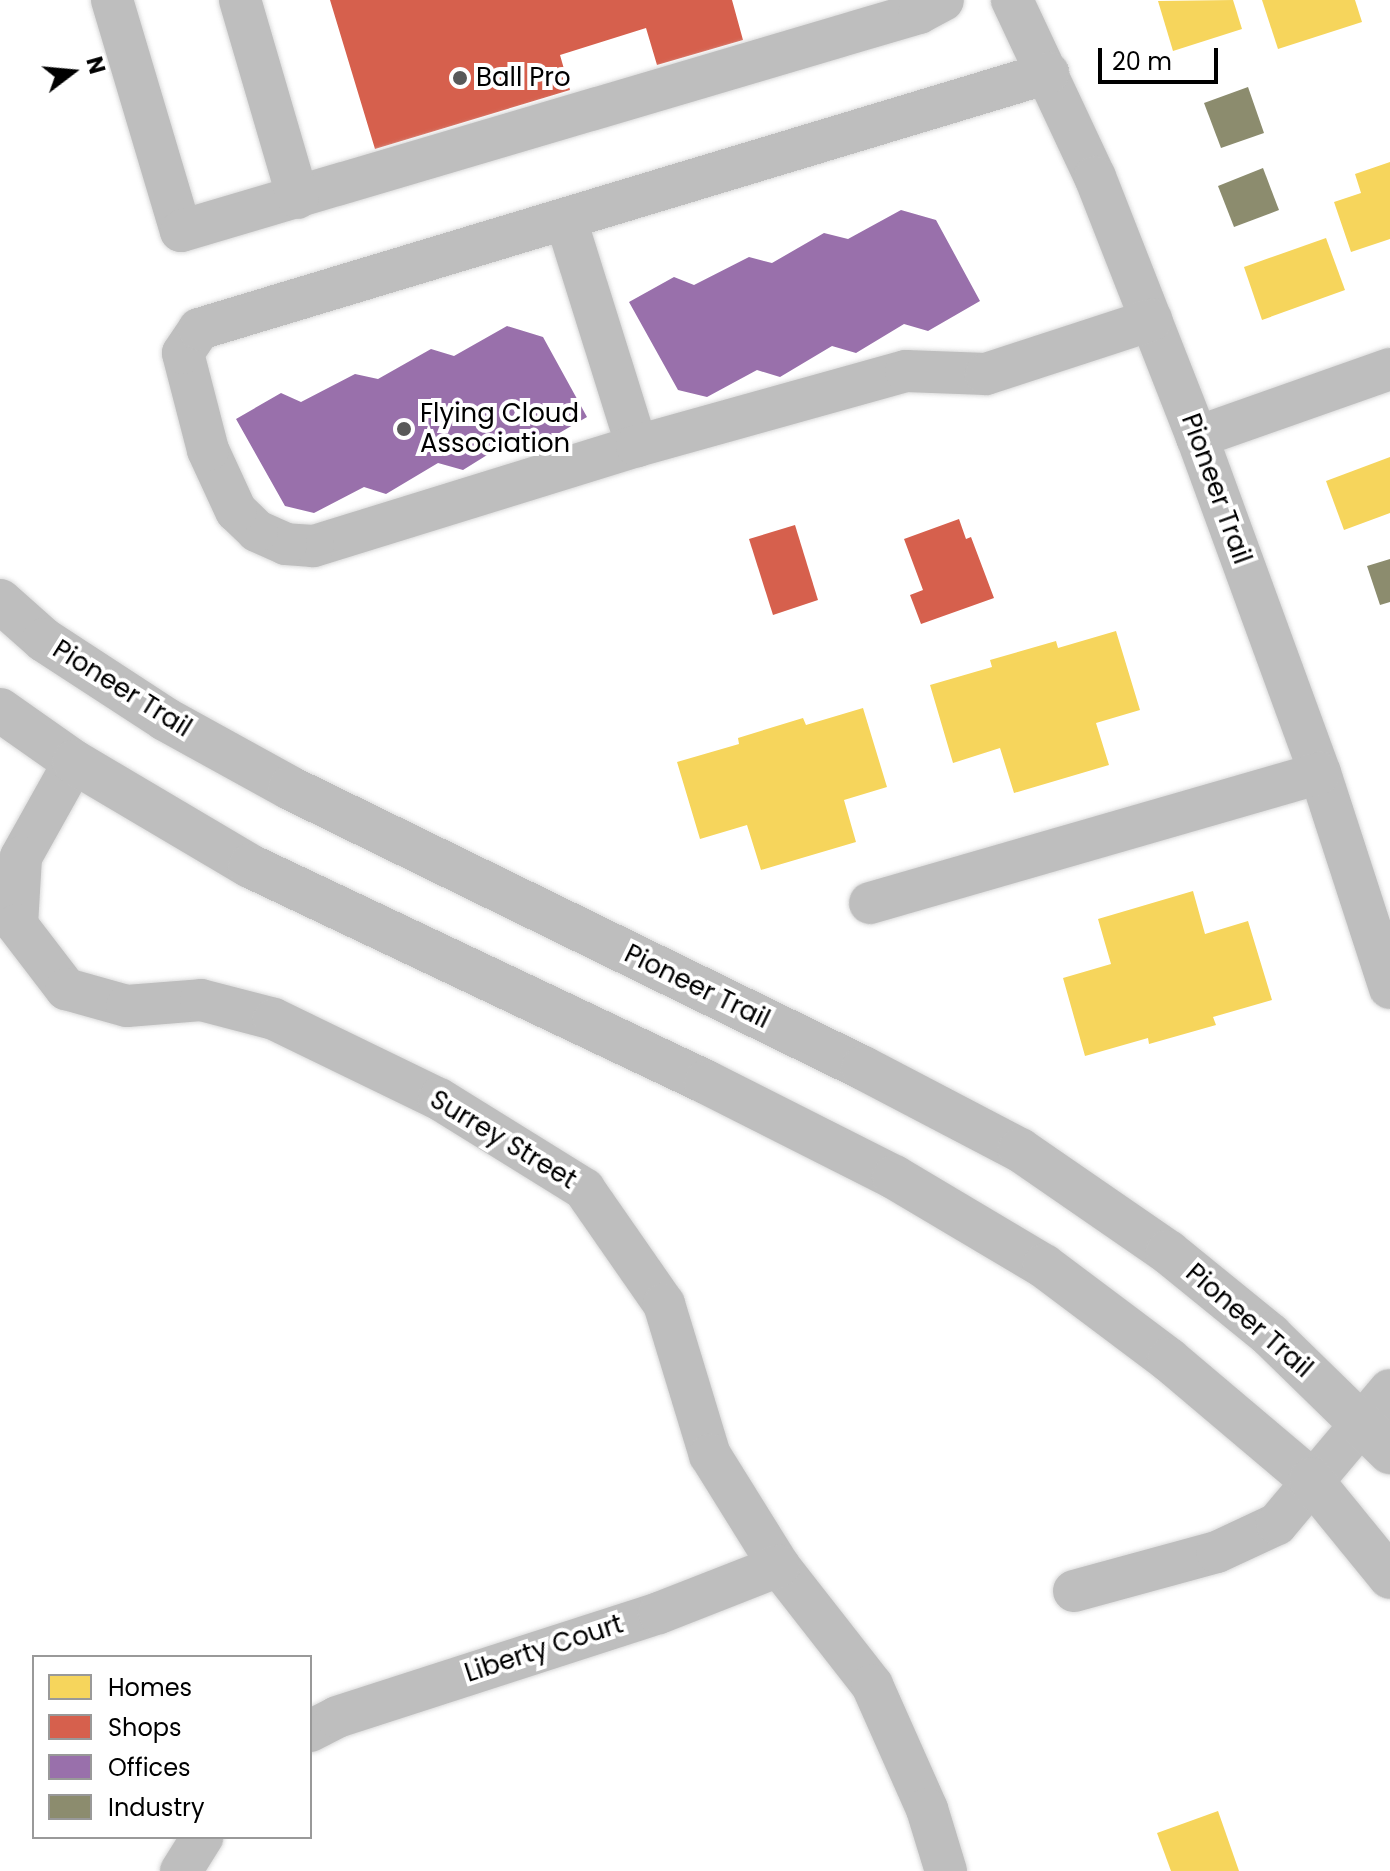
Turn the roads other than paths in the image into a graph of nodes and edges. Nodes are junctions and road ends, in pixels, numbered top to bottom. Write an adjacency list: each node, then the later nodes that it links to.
1 (112, 0): 6 (street)
2 (240, 0): 6 (street)
3 (943, 0): 6 (street)
4 (1012, 0): 5 (street, Pioneer Trail)
5 (1048, 73): 7 (street); 8 (street, Pioneer Trail)
6 (298, 198)
7 (566, 220): 11 (street); 11 (street)
8 (1151, 320): 10 (street, Pioneer Trail); 11 (street)
9 (1390, 369): 10 (street)
10 (1197, 437): 15 (street, Pioneer Trail)
11 (637, 446)
12 (0, 601): 18 (main road, Pioneer Trail)
13 (0, 710): 14 (main road)
14 (74, 762): 19 (main road); 20 (street, Surrey Street)
15 (1320, 773): 16 (street); 17 (street, Pioneer Trail)
16 (870, 903)
17 (1388, 974)
18 (1381, 1421): 19 (street, Pioneer Trail)
19 (1311, 1480): 21 (main road); 22 (street, Pioneer Trail)
20 (779, 1566): 23 (street, Liberty Court); 26 (street, Surrey Street)
21 (1390, 1577)
22 (1074, 1591)
23 (312, 1730)
24 (201, 1839): 25 (street)
25 (181, 1871)
26 (946, 1871)

